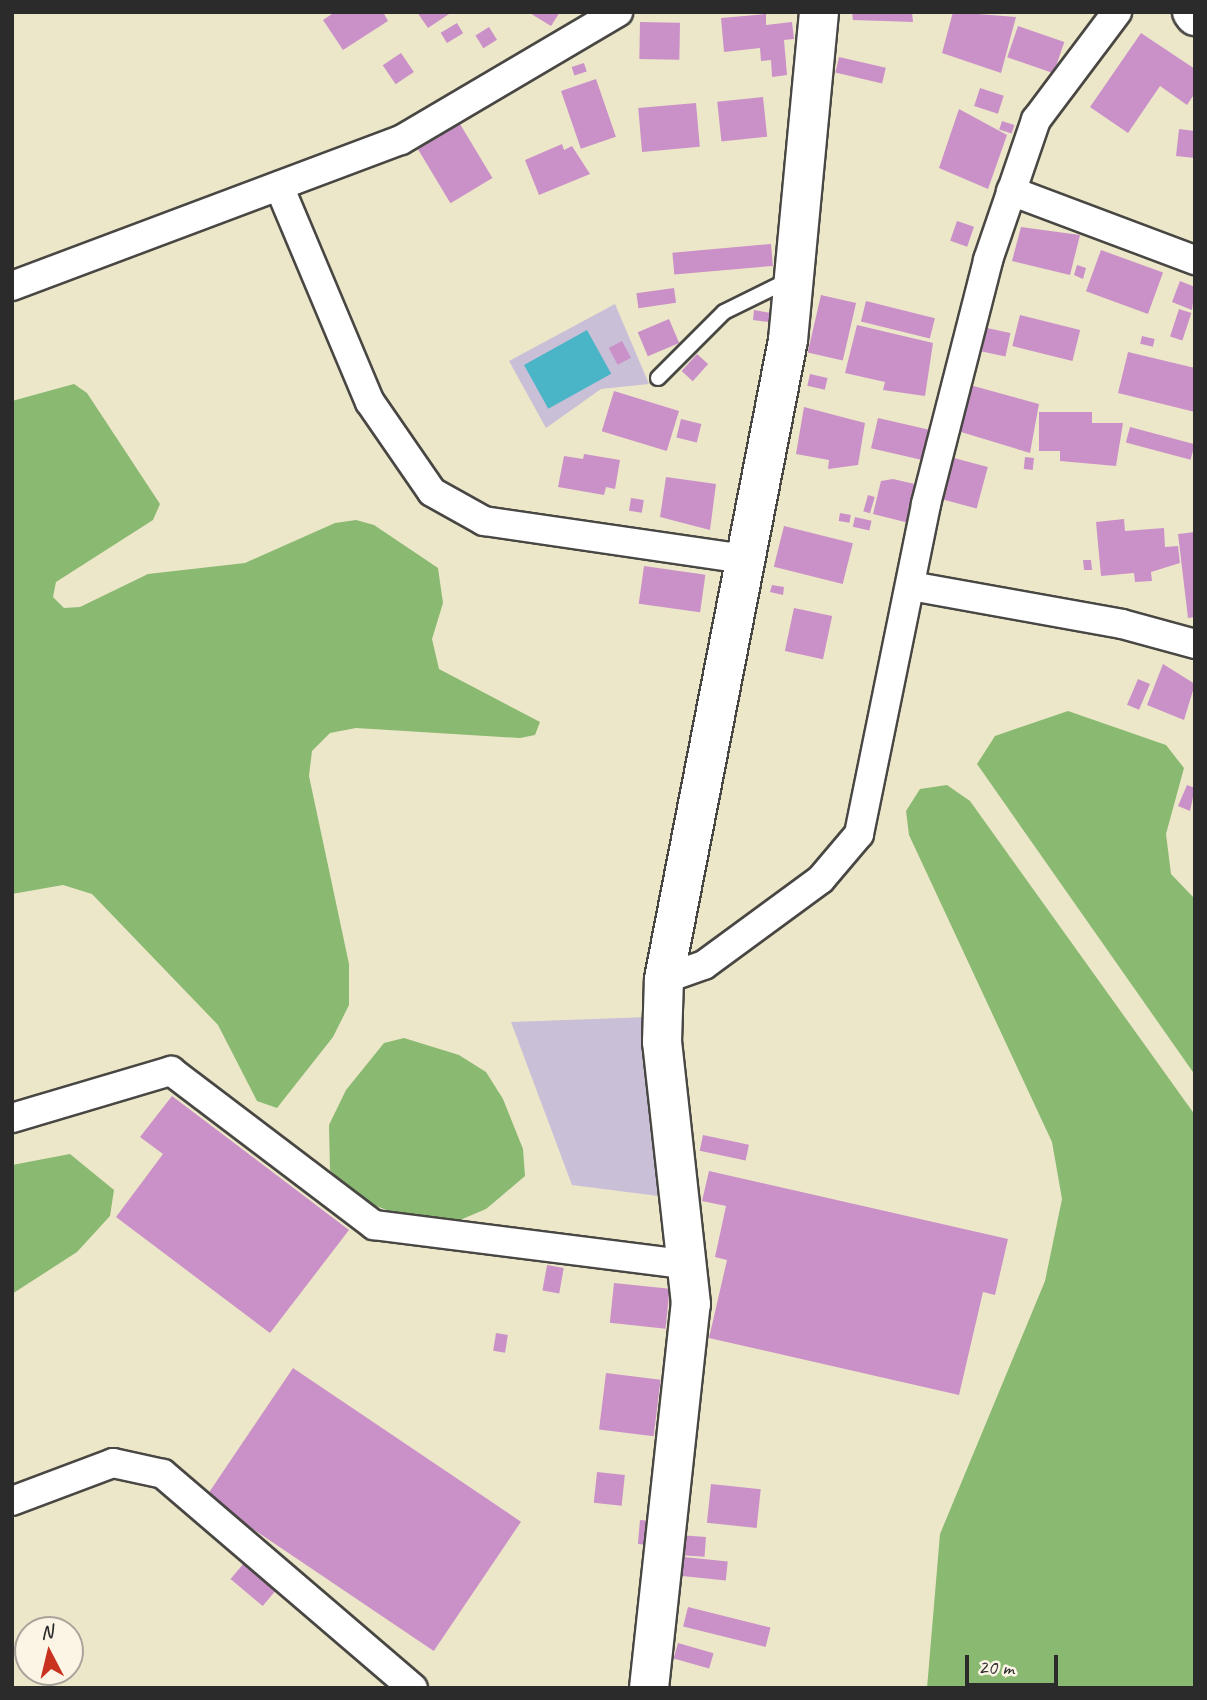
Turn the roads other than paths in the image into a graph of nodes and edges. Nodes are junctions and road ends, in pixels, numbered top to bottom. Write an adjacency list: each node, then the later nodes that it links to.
1 (618, 12): 4 (street)
2 (820, 12): 7 (street)
3 (1117, 12): 5 (street)
4 (278, 186): 8 (street); 10 (street)
5 (1012, 191): 6 (street); 11 (street)
6 (1195, 260)
7 (796, 278): 9 (lane); 10 (street)
8 (12, 286)
9 (658, 378)
10 (750, 560): 13 (street)
11 (911, 586): 12 (street); 13 (street)
12 (1195, 644)
13 (664, 979): 15 (street)
14 (12, 1118): 15 (street)
15 (689, 1265): 18 (street)
16 (12, 1501): 17 (street)
17 (413, 1688)
18 (649, 1688)

